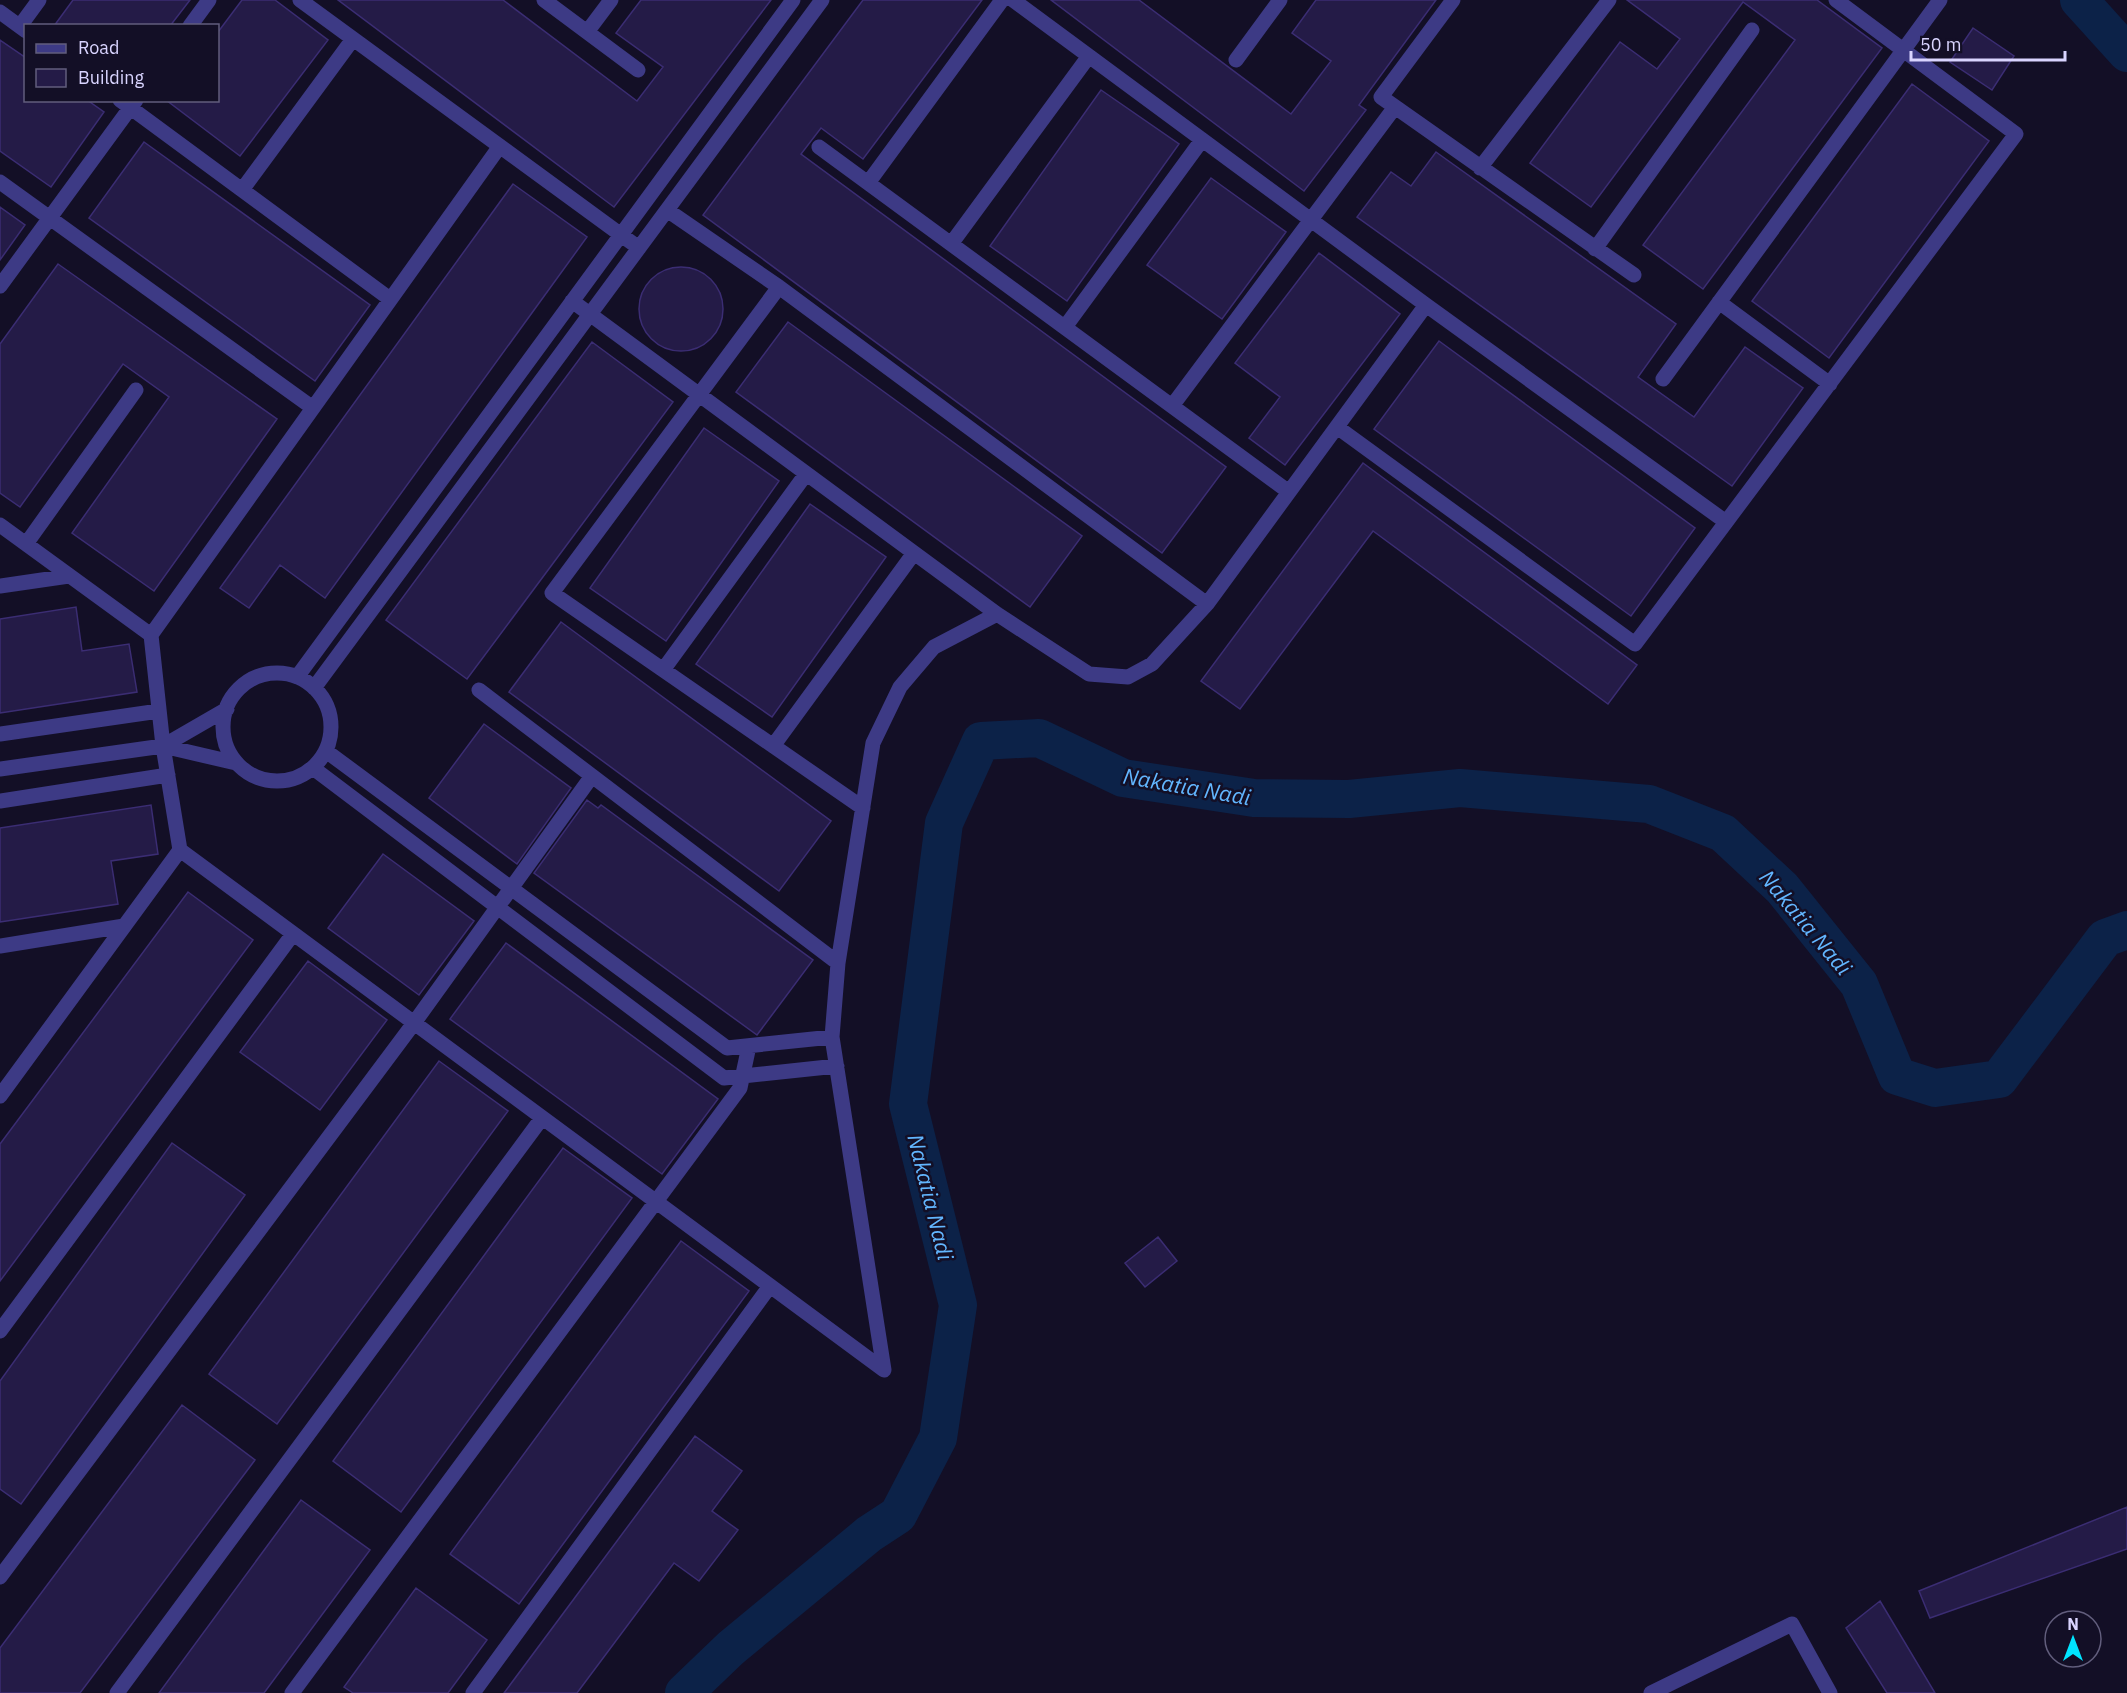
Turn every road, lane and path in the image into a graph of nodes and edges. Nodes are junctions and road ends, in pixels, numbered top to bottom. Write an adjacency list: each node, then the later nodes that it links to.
1 (39, 0): 16 (street)
2 (209, 0): 17 (street)
3 (300, 0): 21 (street)
4 (544, 0): 20 (street)
5 (611, 0): 20 (street)
6 (793, 0): 38 (street)
7 (822, 0): 35 (street)
8 (1002, 0): 33 (street)
9 (1013, 0): 23 (street)
10 (1280, 0): 24 (street)
11 (1453, 0): 27 (street)
12 (1836, 0): 22 (street)
13 (1940, 0): 22 (street)
14 (1604, 2): 31 (street)
15 (0, 12): 18 (street)
16 (26, 24)
17 (191, 24)
18 (23, 29)
19 (1752, 30): 41 (street)
20 (587, 32): 25 (street)
21 (353, 39): 29 (street); 34 (street)
22 (1903, 50): 47 (street); 52 (street)
23 (1089, 56): 28 (street); 39 (street)
24 (1236, 60)
25 (638, 70)
26 (128, 103): 34 (street); 36 (street)
27 (1395, 107): 31 (street); 37 (street)
28 (1202, 140): 37 (street); 50 (street)
29 (500, 146): 38 (street); 45 (street)
30 (819, 147): 33 (street)
31 (1480, 168): 41 (street)
32 (0, 182): 36 (street)
33 (868, 183): 39 (street)
34 (242, 190): 45 (street)
35 (667, 210): 40 (street); 44 (street)
36 (50, 218): 43 (street); 56 (street)
37 (1311, 220): 48 (street); 55 (street)
38 (621, 235): 40 (street); 46 (street)
39 (951, 244): 50 (street)
40 (639, 248): 49 (street)
41 (1595, 249): 42 (street)
42 (1634, 275)
43 (0, 286)
44 (779, 287): 54 (street); 66 (street)
45 (390, 299): 56 (street)
46 (572, 301): 49 (street); 70 (street)
47 (1719, 302): 51 (street); 52 (street)
48 (1426, 305): 57 (street); 60 (street)
49 (590, 314): 54 (street); 71 (street)
50 (1065, 327): 55 (street)
51 (1663, 379)
52 (1830, 384): 60 (street)
53 (136, 390): 62 (street)
54 (699, 394): 58 (street); 69 (street)
55 (1172, 406): 59 (street)
56 (313, 408): 68 (street)
57 (1337, 427): 59 (street); 60 (street)
58 (807, 474): 63 (street); 69 (street)
59 (1289, 492): 66 (street)
60 (1726, 522)
61 (0, 525): 62 (street)
62 (26, 544): 64 (street)
63 (914, 553): 67 (street); 77 (street)
64 (69, 576): 65 (street); 68 (street)
65 (0, 586)
66 (1207, 604): 67 (street)
67 (998, 614): 85 (street)
68 (151, 635): 74 (street)
69 (663, 669): 77 (street)
70 (297, 677): 71 (street); 73 (street)
71 (314, 688): 78 (street)
72 (479, 690): 83 (street)
73 (227, 709): 76 (street); 79 (street)
74 (159, 711): 75 (street); 76 (street)
75 (0, 734)
76 (163, 746): 79 (street); 81 (street); 82 (street)
77 (773, 746): 85 (street)
78 (326, 751): 80 (street); 87 (street)
79 (236, 763): 80 (street)
80 (313, 768): 88 (street)
81 (0, 769)
82 (168, 775): 84 (street); 86 (street)
83 (592, 776): 87 (street); 92 (street)
84 (0, 801)
85 (863, 808): 92 (street)
86 (180, 850): 89 (street); 90 (street)
87 (511, 889): 88 (street); 95 (street)
88 (498, 908): 93 (street); 97 (street)
89 (124, 926): 91 (street); 98 (street)
90 (293, 934): 93 (street); 102 (street)
91 (0, 946)
92 (838, 963): 94 (street)
93 (414, 1023): 99 (street); 103 (street)
94 (832, 1037): 95 (street); 96 (street)
95 (749, 1046): 97 (street)
96 (837, 1066): 97 (street); 101 (street)
97 (744, 1077): 100 (street)
98 (1, 1092)
99 (543, 1118): 100 (street); 104 (street)
100 (656, 1202): 101 (street); 105 (street)
101 (770, 1286): 106 (street)
102 (0, 1331)
103 (0, 1577)
104 (117, 1693)
105 (292, 1693)
106 (473, 1693)
107 (1651, 1693): 108 (street)
108 (1830, 1693)

